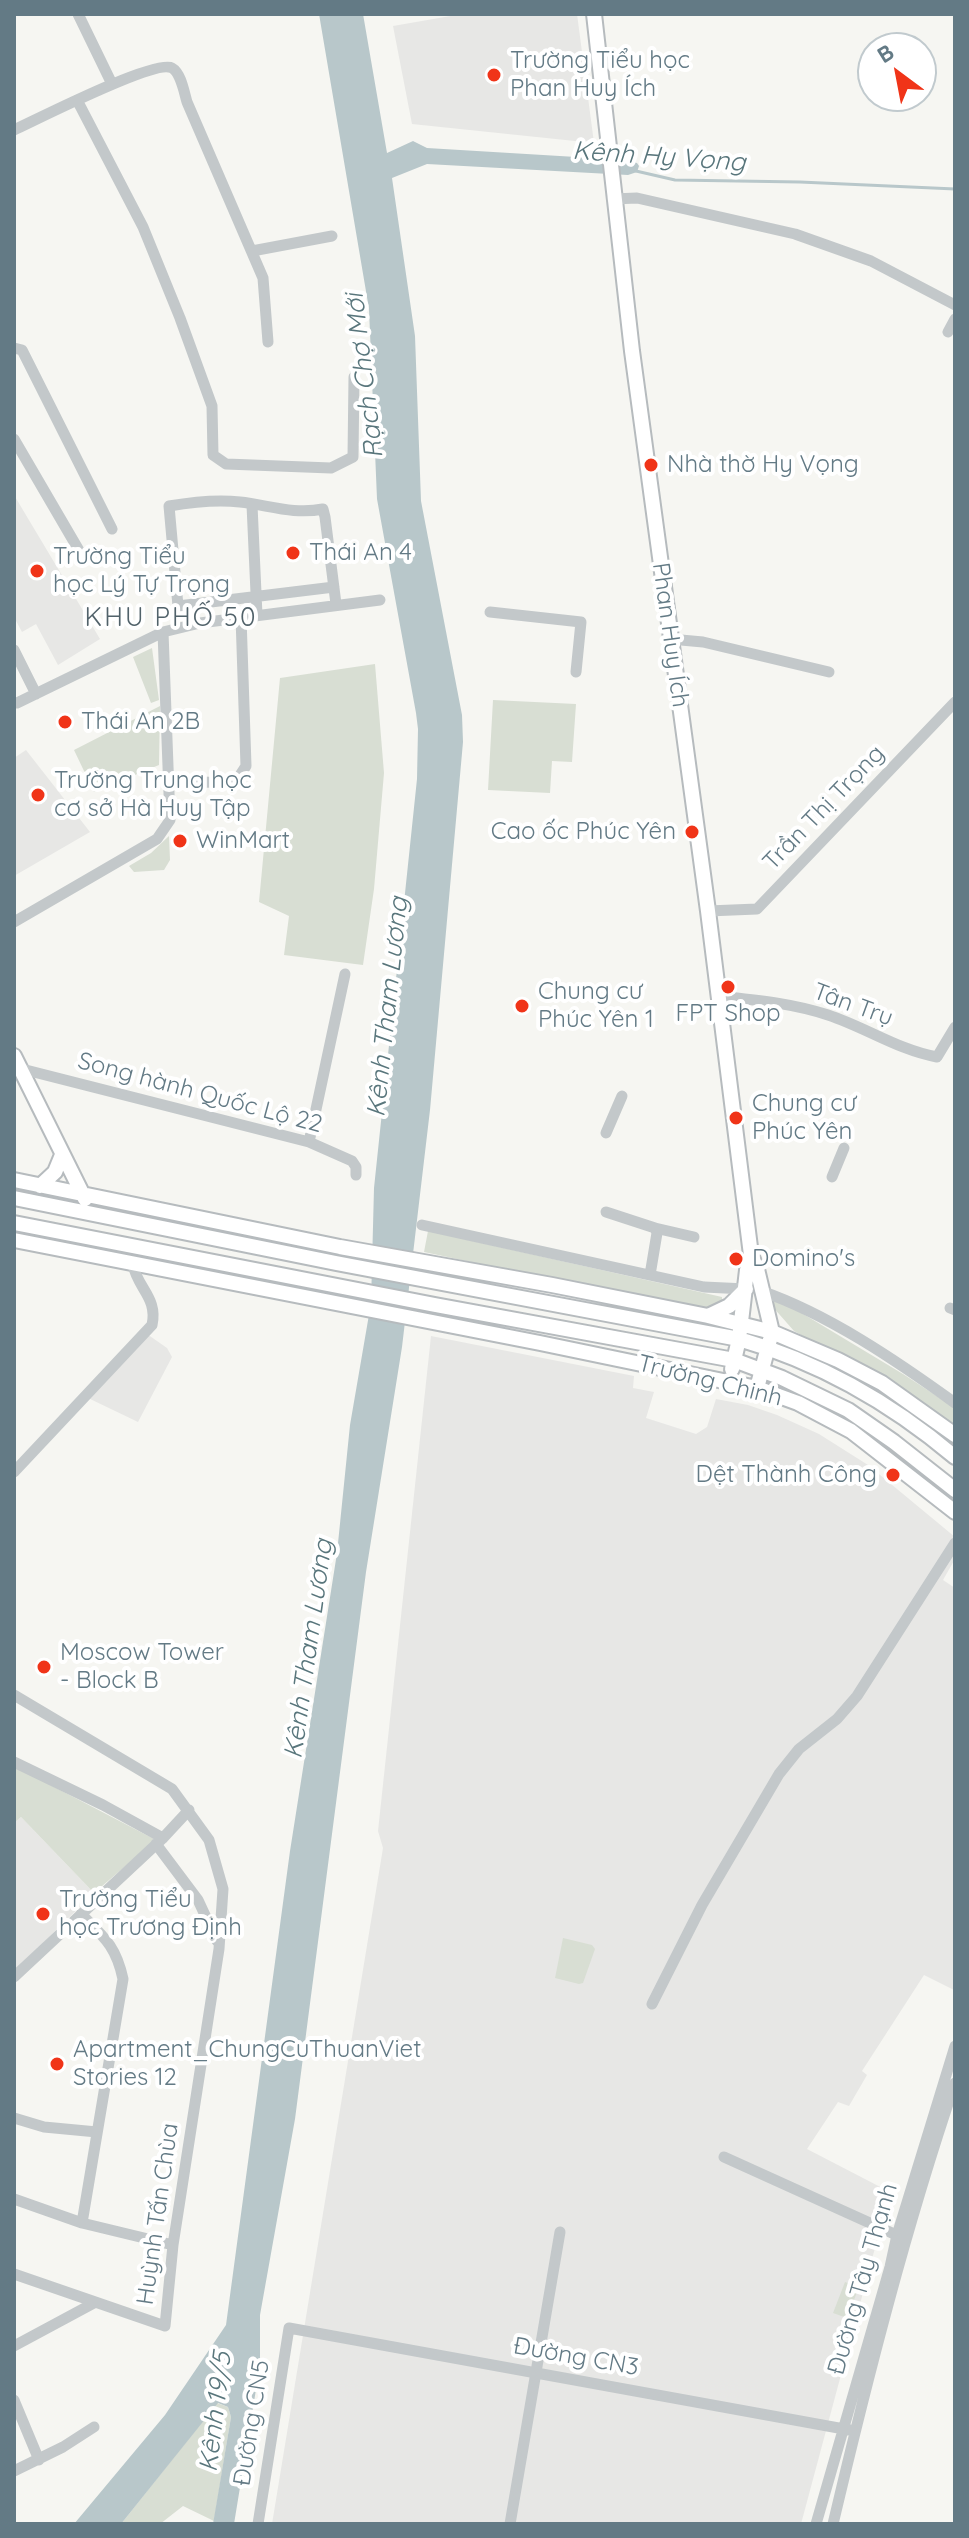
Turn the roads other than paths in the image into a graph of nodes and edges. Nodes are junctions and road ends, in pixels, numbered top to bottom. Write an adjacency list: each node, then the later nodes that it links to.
1 (78, 14): 3 (street)
2 (594, 14): 6 (main road, Phan Huy Ích)
3 (112, 84): 4 (street); 8 (street)
4 (77, 100): 5 (street); 14 (street)
5 (14, 130)
6 (613, 195): 9 (street); 27 (main road, Phan Huy Ích)
7 (332, 236): 8 (street)
8 (252, 251): 12 (street)
9 (955, 305)
10 (955, 319): 11 (street)
11 (948, 332)
12 (268, 342)
13 (14, 348): 17 (street)
14 (354, 377)
15 (14, 439): 18 (street)
16 (252, 505): 19 (street); 20 (street); 20 (street)
17 (112, 529)
18 (84, 559)
19 (334, 587): 20 (street); 22 (street)
20 (256, 597): 24 (street)
21 (380, 600): 22 (street)
22 (336, 604): 24 (street)
23 (490, 612): 29 (street)
24 (257, 615): 25 (street)
25 (241, 617): 26 (street); 34 (street)
26 (163, 632): 31 (street); 34 (street)
27 (670, 639): 30 (street); 35 (main road, Phan Huy Ích)
28 (14, 650): 31 (street)
29 (576, 672)
30 (829, 672)
31 (36, 694): 33 (street)
32 (955, 702): 35 (street, Trần Thị Trọng)
33 (17, 703)
34 (168, 781): 36 (street)
35 (708, 911): 38 (main road, Phan Huy Ích)
36 (14, 922)
37 (345, 974): 43 (street)
38 (718, 996): 39 (street, Tân Trụ); 62 (main road, Phan Huy Ích)
39 (955, 1027)
40 (16, 1064): 43 (street, Song hành Quốc Lộ 22); 45 (main road)
41 (622, 1096): 42 (street)
42 (606, 1133)
43 (309, 1142): 46 (street, Song hành Quốc Lộ 22)
44 (844, 1148): 47 (street)
45 (62, 1155): 49 (main road); 50 (main road)
46 (356, 1175)
47 (832, 1177)
48 (14, 1180): 49 (main road)
49 (40, 1186): 50 (main road)
50 (82, 1193): 53 (main road); 61 (main road)
51 (14, 1198): 53 (main road)
52 (606, 1212): 56 (street)
53 (93, 1213): 63 (main road, Trường Chinh)
54 (14, 1223): 66 (main road, Trường Chinh)
55 (422, 1225): 60 (street)
56 (655, 1228): 57 (street); 60 (street)
57 (694, 1237)
58 (14, 1240): 59 (main road)
59 (133, 1265): 70 (main road, Trường Chinh); 79 (street)
60 (650, 1275): 62 (street)
61 (552, 1285): 63 (main road); 64 (main road)
62 (754, 1290): 64 (main road); 65 (main road); 68 (main road); 76 (street)
63 (549, 1303): 67 (main road, Trường Chinh)
64 (708, 1316): 65 (main road); 67 (main road)
65 (742, 1324): 68 (main road); 69 (main road)
66 (543, 1325): 70 (main road); 72 (main road, Trường Chinh)
67 (672, 1327): 69 (main road, Trường Chinh)
68 (772, 1332): 71 (main road); 77 (main road)
69 (739, 1339): 71 (main road, Trường Chinh); 72 (main road)
70 (540, 1343): 74 (main road, Trường Chinh)
71 (769, 1348): 73 (main road); 78 (main road, Trường Chinh)
72 (734, 1360): 73 (main road, Trường Chinh); 74 (main road)
73 (762, 1371): 75 (main road); 80 (main road, Trường Chinh)
74 (728, 1381): 75 (main road, Trường Chinh)
75 (757, 1388): 81 (main road, Trường Chinh)
76 (955, 1403)
77 (955, 1435)
78 (955, 1457)
79 (14, 1472)
80 (955, 1490)
81 (955, 1512)
82 (955, 1543): 90 (street)
83 (15, 1700): 85 (street, Huỳnh Tấn Chùa)
84 (14, 1762): 86 (street)
85 (189, 1810): 86 (street); 88 (street, Huỳnh Tấn Chùa)
86 (159, 1841): 87 (street); 88 (street)
87 (81, 1914): 89 (street); 94 (street)
88 (219, 1949): 101 (street, Huỳnh Tấn Chùa)
89 (14, 1977)
90 (652, 2004)
91 (955, 2046): 95 (street, Đường Tây Thạnh)
92 (955, 2083): 95 (street, Đường Tây Thạnh)
93 (14, 2118): 94 (street)
94 (97, 2132): 98 (street)
95 (929, 2143): 100 (street, Đường Tây Thạnh)
96 (724, 2157): 100 (street)
97 (14, 2199): 98 (street)
98 (82, 2223): 101 (street)
99 (560, 2232): 106 (street)
100 (902, 2237): 109 (street, Đường Tây Thạnh)
101 (173, 2245): 103 (street, Huỳnh Tấn Chùa)
102 (14, 2274): 103 (street, Huỳnh Tấn Chùa)
103 (94, 2303): 105 (street)
104 (289, 2328): 106 (street, Đường CN3); 112 (street, Đường CN5)
105 (14, 2346)
106 (537, 2372): 109 (street, Đường CN3); 113 (street)
107 (14, 2400): 110 (street)
108 (94, 2427): 110 (street)
109 (850, 2430): 114 (street, Đường Tây Thạnh); 115 (street, Đường Tây Thạnh)
110 (39, 2460): 111 (street)
111 (14, 2471)
112 (258, 2524)
113 (510, 2524)
114 (816, 2524)
115 (833, 2524)

